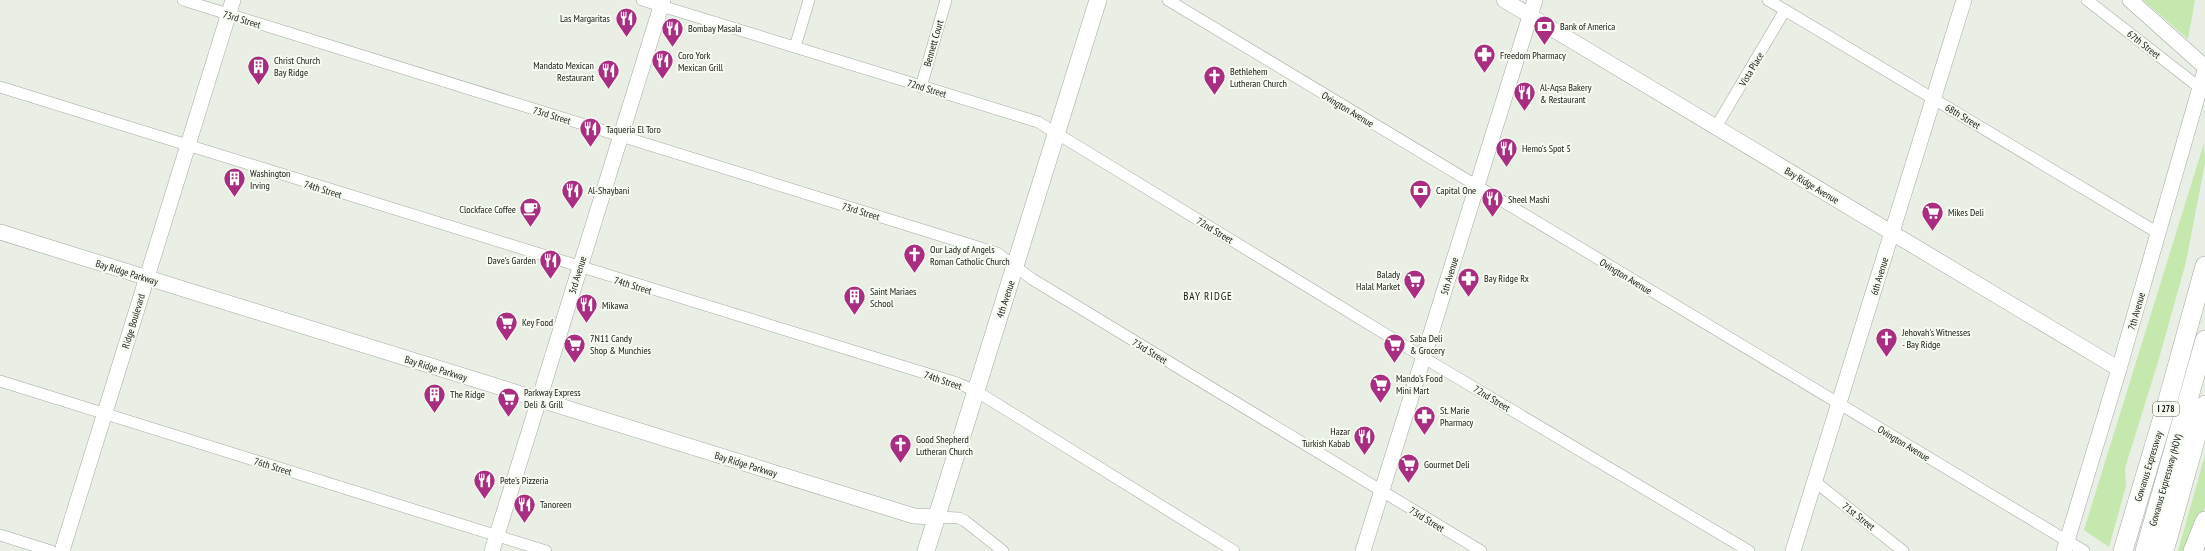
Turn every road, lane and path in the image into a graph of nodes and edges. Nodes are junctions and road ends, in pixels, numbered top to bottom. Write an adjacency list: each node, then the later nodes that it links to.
1 (183, 0): 14 (street, 73rd Street)
2 (642, 0): 13 (street, 72nd Street)
3 (809, 0): 17 (street)
4 (946, 0): 20 (street, Bennett Court)
5 (1098, 0): 24 (main road, 4th Avenue)
6 (1168, 0): 27 (street, Ovington Avenue)
7 (1504, 0): 16 (street, Bay Ridge Avenue)
8 (1534, 0): 16 (street, 5th Avenue)
9 (1768, 0): 15 (street, 68th Street)
10 (1964, 0): 22 (street, 6th Avenue)
11 (2087, 0): 21 (street, 67th Street)
12 (2130, 0): 18 (street)
13 (662, 3): 17 (street, 72nd Street); 25 (street, 3rd Avenue)
14 (231, 7): 25 (street, 73rd Street); 26 (street, Ridge Boulevard)
15 (1785, 10): 22 (street, 68th Street); 23 (street, Vista Place)
16 (1530, 15): 23 (street, Bay Ridge Avenue); 27 (street, 5th Avenue)
17 (795, 47): 20 (street, 72nd Street)
18 (2205, 69): 21 (street, 7th Avenue)
19 (0, 87): 26 (street, 74th Street)
20 (921, 87): 24 (street, 72nd Street)
21 (2200, 88): 30 (street, 7th Avenue)
22 (1934, 99): 29 (street, 6th Avenue); 30 (street, 68th Street)
23 (1716, 127): 29 (street, Bay Ridge Avenue)
24 (1056, 134): 32 (main road, 4th Avenue); 36 (street, 72nd Street)
25 (621, 137): 32 (street, 73rd Street); 33 (street, 3rd Avenue)
26 (187, 146): 33 (street, 74th Street); 34 (street, Ridge Boulevard)
27 (1476, 186): 36 (street, 5th Avenue); 41 (street, Ovington Avenue)
28 (0, 232): 34 (street, Bay Ridge Parkway)
29 (1892, 233): 37 (street, Bay Ridge Avenue); 41 (street, 6th Avenue)
30 (2158, 233): 37 (street, 7th Avenue)
31 (2205, 266): 65 (highway, Gowanus Expressway / I 278)
32 (1016, 267): 39 (main road, 4th Avenue); 45 (street, 73rd Street)
33 (579, 268): 39 (street, 74th Street); 40 (street, 3rd Avenue)
34 (147, 278): 40 (street, Bay Ridge Parkway); 43 (street, Ridge Boulevard)
35 (2205, 340): 46 (highway, Gowanus Expressway (HOV) / I 278)
36 (1424, 357): 45 (street, 5th Avenue); 61 (street, 72nd Street)
37 (2119, 369): 51 (street, 7th Avenue)
38 (0, 381): 43 (street, 76th Street)
39 (976, 391): 47 (main road, 4th Avenue); 58 (street, 74th Street)
40 (539, 400): 47 (street, Bay Ridge Parkway); 50 (street, 3rd Avenue)
41 (1839, 404): 44 (street, 6th Avenue); 51 (street, Ovington Avenue)
42 (2205, 405): 68 (highway)
43 (105, 414): 50 (street, 76th Street); 53 (street, Ridge Boulevard)
44 (1814, 482): 62 (street, 6th Avenue); 63 (street, 71st Street)
45 (1382, 491): 59 (street, 5th Avenue); 60 (street, 73rd Street)
46 (2158, 504): 66 (highway, Gowanus Expressway (HOV) / I 278); 67 (highway)
47 (936, 517): 56 (main road, 4th Avenue); 57 (street, Bay Ridge Parkway)
48 (2205, 521): 69 (highway)
49 (0, 535): 52 (street)
50 (497, 536): 54 (street, 3rd Avenue); 55 (street, 76th Street)
51 (2066, 546): 64 (street, Ovington Avenue)
52 (51, 551)
53 (62, 551)
54 (492, 551)
55 (546, 551)
56 (926, 551)
57 (1003, 551)
58 (1234, 551)
59 (1363, 551)
60 (1481, 551)
61 (1749, 551)
62 (1793, 551)
63 (1903, 551)
64 (2084, 551)
65 (2123, 551)
66 (2145, 551)
67 (2149, 551)
68 (2164, 551)
69 (2193, 551)

